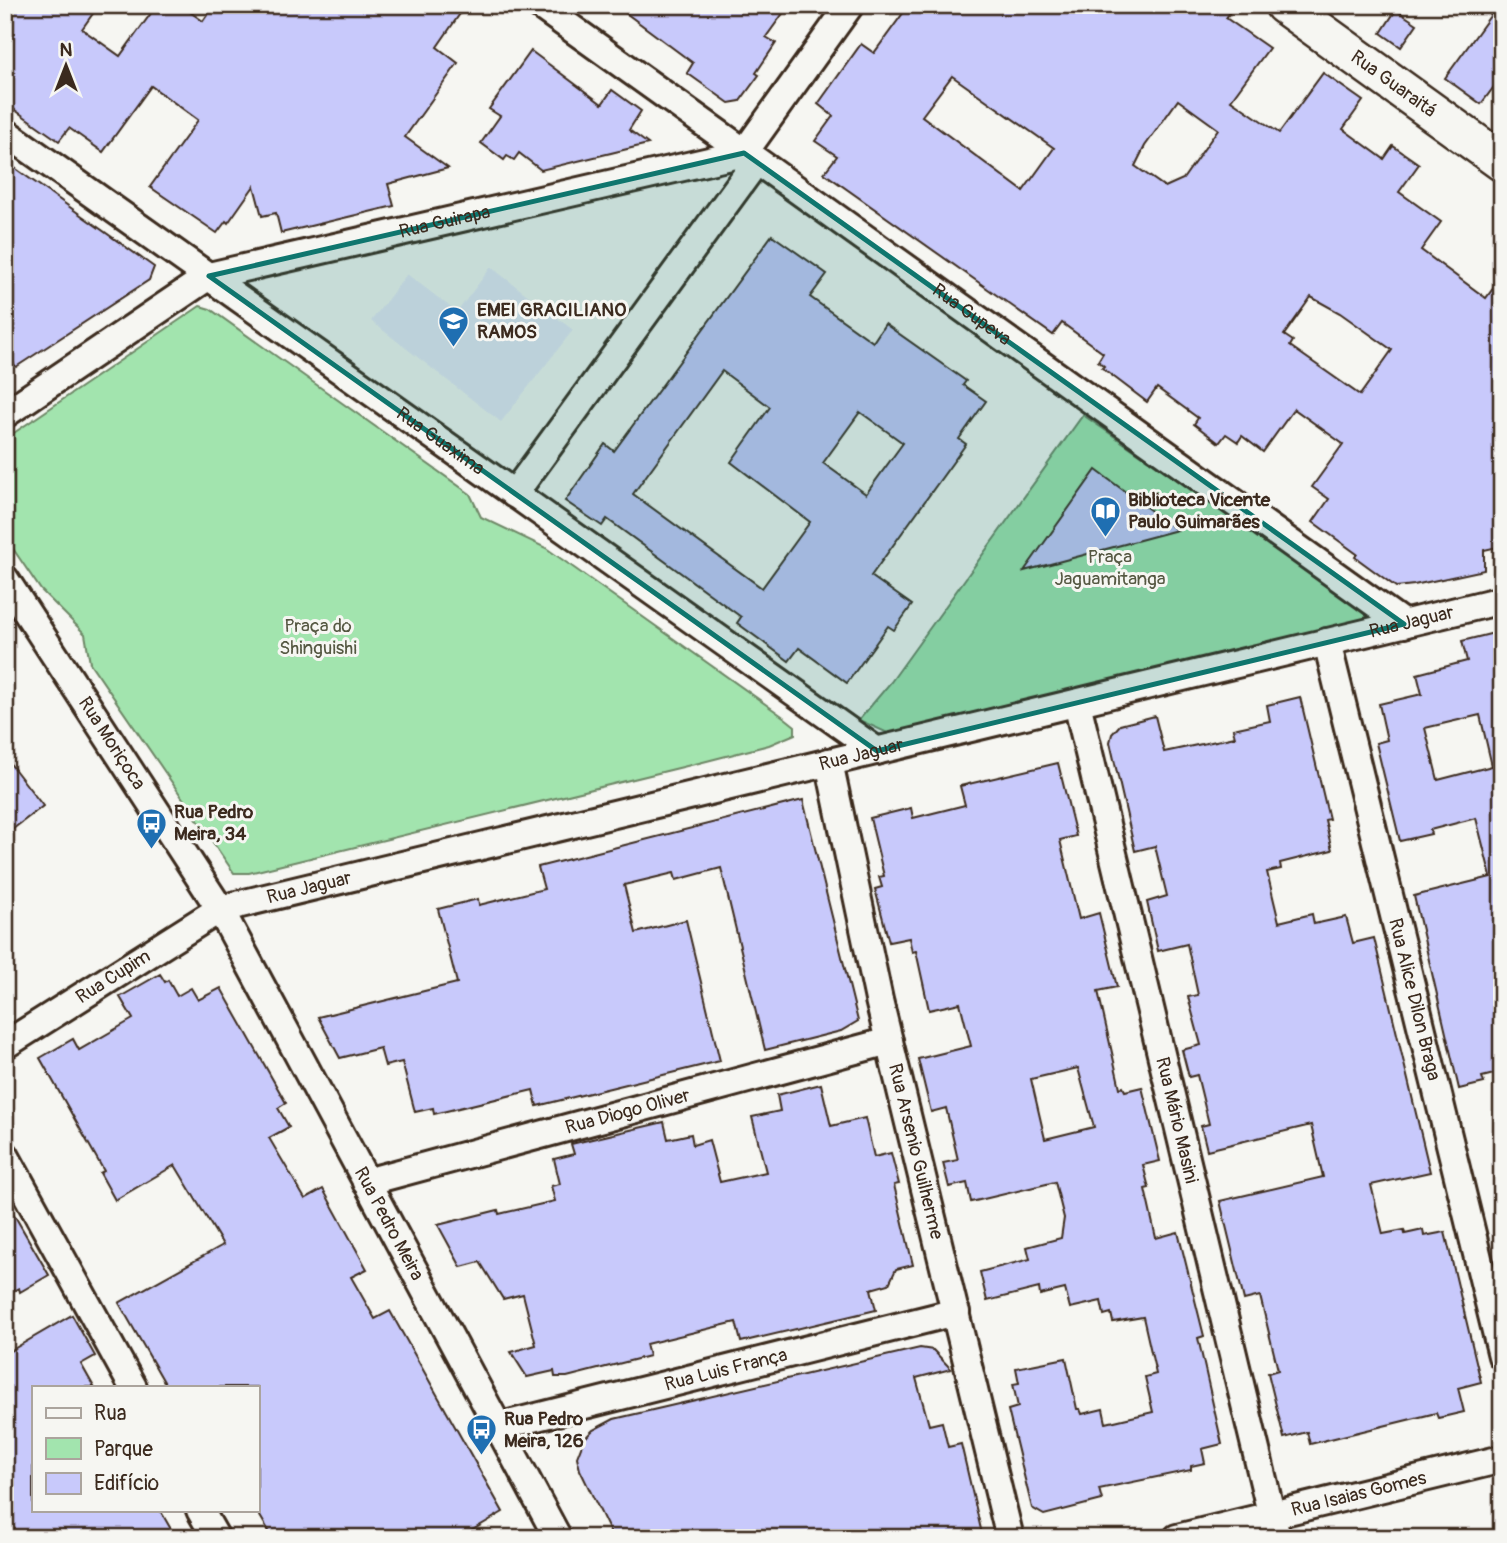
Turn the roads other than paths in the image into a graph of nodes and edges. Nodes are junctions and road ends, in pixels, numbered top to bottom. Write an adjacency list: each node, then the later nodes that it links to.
1 (540, 5): 5 (street, Rua Gupeva)
2 (850, 5): 5 (street)
3 (1284, 5): 6 (street, Rua Guaraitá)
4 (5, 132): 7 (street, Rua Guaxima)
5 (750, 158): 7 (street, Rua Guirapa); 9 (street); 12 (street, Rua Gupeva)
6 (1502, 162)
7 (209, 276): 8 (street, Rua Guirapa); 9 (street, Rua Guaxima)
8 (5, 414)
9 (514, 494): 15 (street, Rua Guaxima)
10 (5, 579): 17 (street, Rua Moriçoca)
11 (1502, 600): 12 (street, Rua Jaguar)
12 (1404, 624): 13 (street, Rua Jaguar)
13 (1327, 642): 14 (street, Rua Jaguar); 23 (street, Rua Alice Dilon Braga)
14 (1077, 703): 15 (street, Rua Jaguar); 28 (street, Rua Mário Masini)
15 (877, 751): 16 (street, Rua Jaguar)
16 (829, 762): 17 (street, Rua Jaguar); 18 (street, Rua Arsenio Guilherme)
17 (220, 909): 19 (street, Rua Cupim); 21 (street, Rua Pedro Meira)
18 (889, 1041): 21 (street, Rua Diogo Oliver); 22 (street, Rua Arsenio Guilherme)
19 (5, 1045)
20 (5, 1155): 24 (street)
21 (366, 1182): 25 (street, Rua Pedro Meira)
22 (956, 1312): 25 (street, Rua Luis França); 31 (street, Rua Arsenio Guilherme)
23 (1502, 1356)
24 (132, 1386)
25 (497, 1427): 30 (street, Rua Pedro Meira)
26 (1502, 1459): 28 (street, Rua Isaias Gomes)
27 (201, 1512): 29 (street)
28 (1275, 1526): 32 (street, Rua Isaias Gomes)
29 (216, 1538)
30 (558, 1538)
31 (1010, 1538)
32 (1177, 1538)

